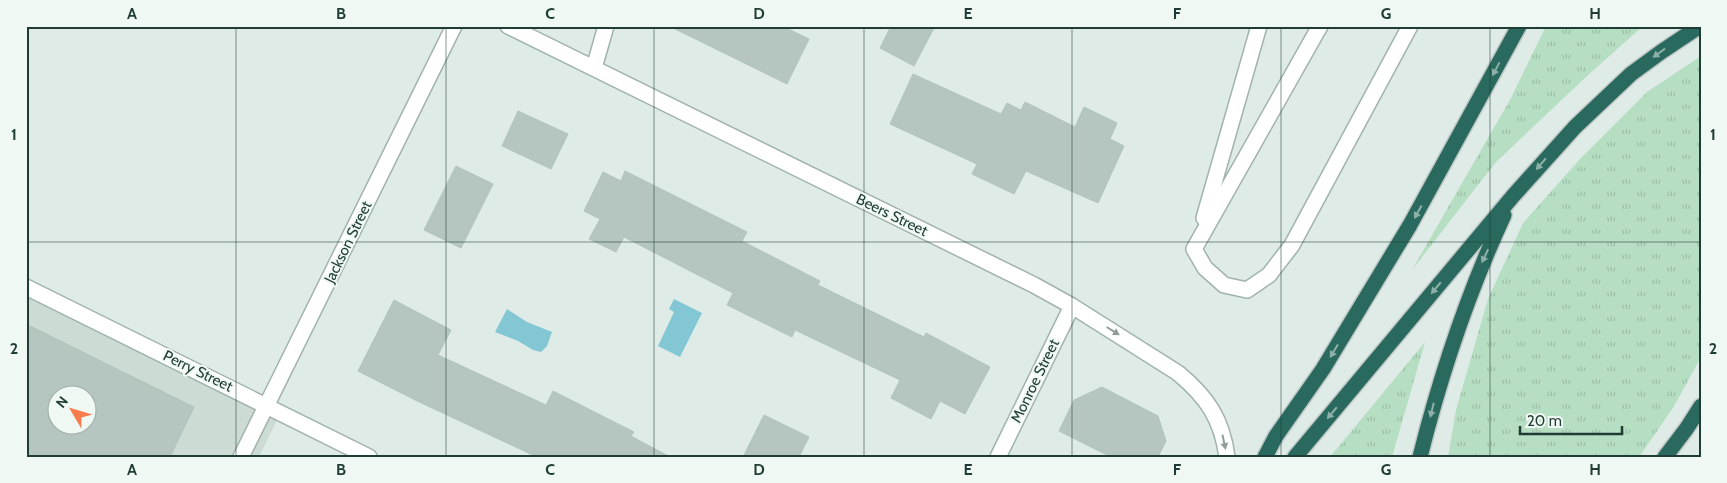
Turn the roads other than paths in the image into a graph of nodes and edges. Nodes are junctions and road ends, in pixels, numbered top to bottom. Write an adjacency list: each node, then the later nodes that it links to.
1 (454, 26): 14 (street, Jackson Street)
2 (508, 26): 9 (street, Beers Street)
3 (606, 26): 9 (street)
4 (1259, 26): 11 (street)
5 (1320, 26): 11 (street)
6 (1410, 26): 11 (street)
7 (1519, 26): 20 (highway, one-way to 20)
8 (1700, 26): 10 (highway, one-way to 10)
9 (594, 68): 13 (street, Beers Street)
10 (1513, 196): 21 (highway, one-way to 21); 22 (highway, one-way to 22)
11 (1197, 244)
12 (26, 286): 14 (street, Perry Street)
13 (1072, 306): 18 (street, Monroe Street); 19 (street, Beers Street, one-way to 19)
14 (267, 405): 16 (street, Jackson Street); 17 (street, Perry Street)
15 (1701, 406): 23 (highway)
16 (241, 457)
17 (369, 457)
18 (998, 457)
19 (1227, 457)
20 (1265, 457)
21 (1295, 457)
22 (1420, 457)
23 (1665, 457)

